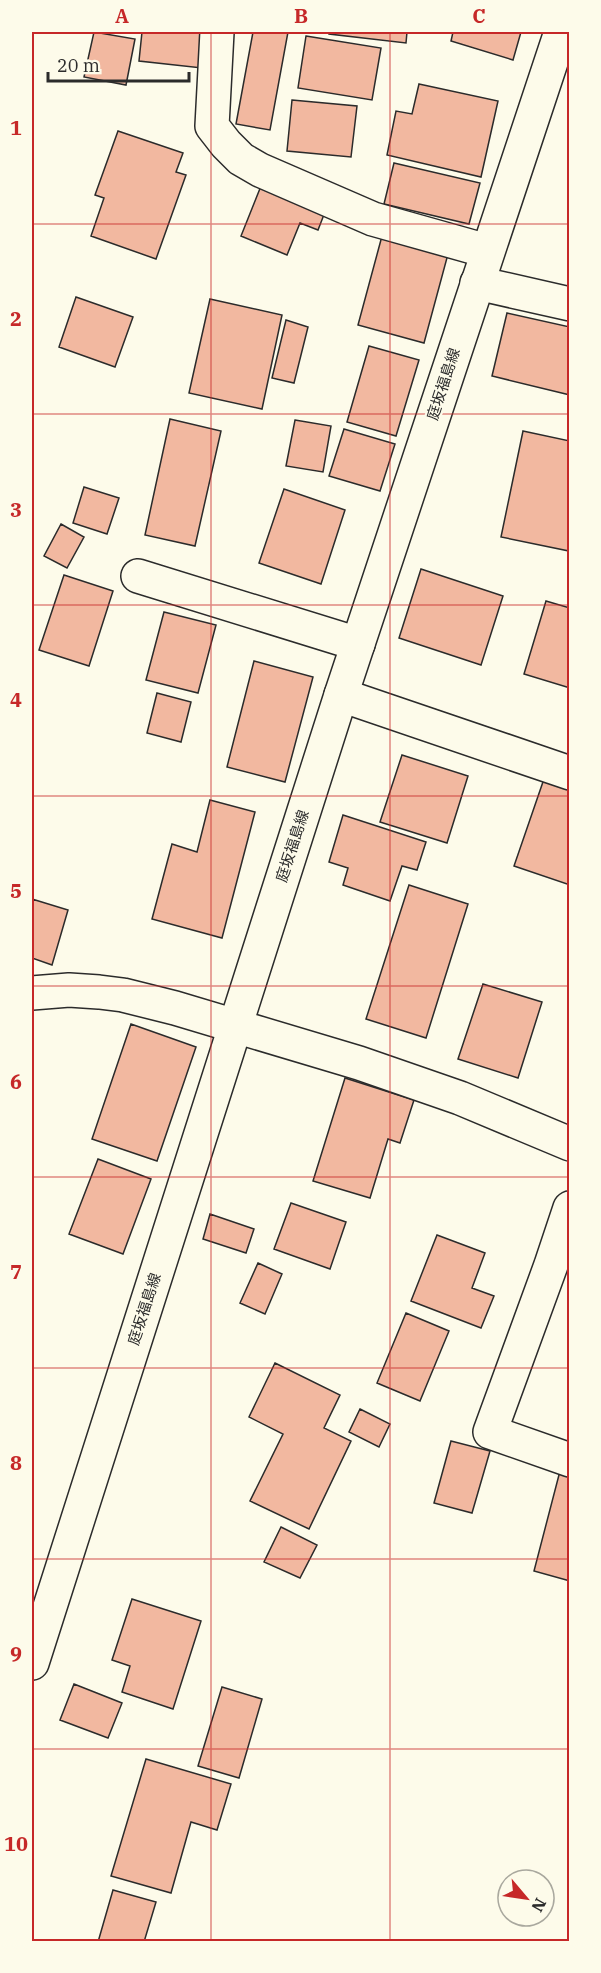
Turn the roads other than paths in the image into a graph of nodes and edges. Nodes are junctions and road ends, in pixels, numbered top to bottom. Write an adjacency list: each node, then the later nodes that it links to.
1 (216, 32): 3 (street)
2 (561, 32): 3 (street, 庭坂福島線)
3 (487, 251): 4 (street, 庭坂福島線)
4 (477, 283): 5 (street); 7 (street, 庭坂福島線)
5 (570, 304)
6 (138, 576): 7 (street)
7 (358, 644): 8 (street, 庭坂福島線)
8 (341, 695): 9 (street); 11 (street, 庭坂福島線)
9 (570, 773)
10 (32, 993): 11 (street)
11 (234, 1026): 12 (street); 15 (street, 庭坂福島線)
12 (570, 1144)
13 (570, 1208): 14 (street)
14 (570, 1460)
15 (32, 1663)

